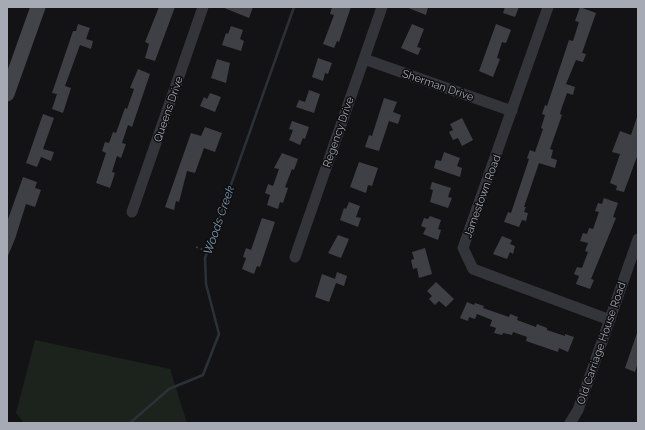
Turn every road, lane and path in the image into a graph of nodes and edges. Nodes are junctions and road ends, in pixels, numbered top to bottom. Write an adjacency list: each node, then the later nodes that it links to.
1 (38, 7): 6 (street)
2 (203, 7): 8 (street, Queens Drive)
3 (382, 7): 5 (street, Regency Drive)
4 (548, 7): 7 (street, Jamestown Road)
5 (364, 58): 7 (street, Sherman Drive); 12 (street, Regency Drive)
6 (7, 94)
7 (512, 110): 13 (street, Jamestown Road)
8 (132, 212)
9 (638, 239): 13 (street, Old Carriage House Road)
10 (196, 247): 11 (path)
11 (214, 254)
12 (295, 257)
13 (610, 320): 14 (street, Old Carriage House Road)
14 (570, 423)

